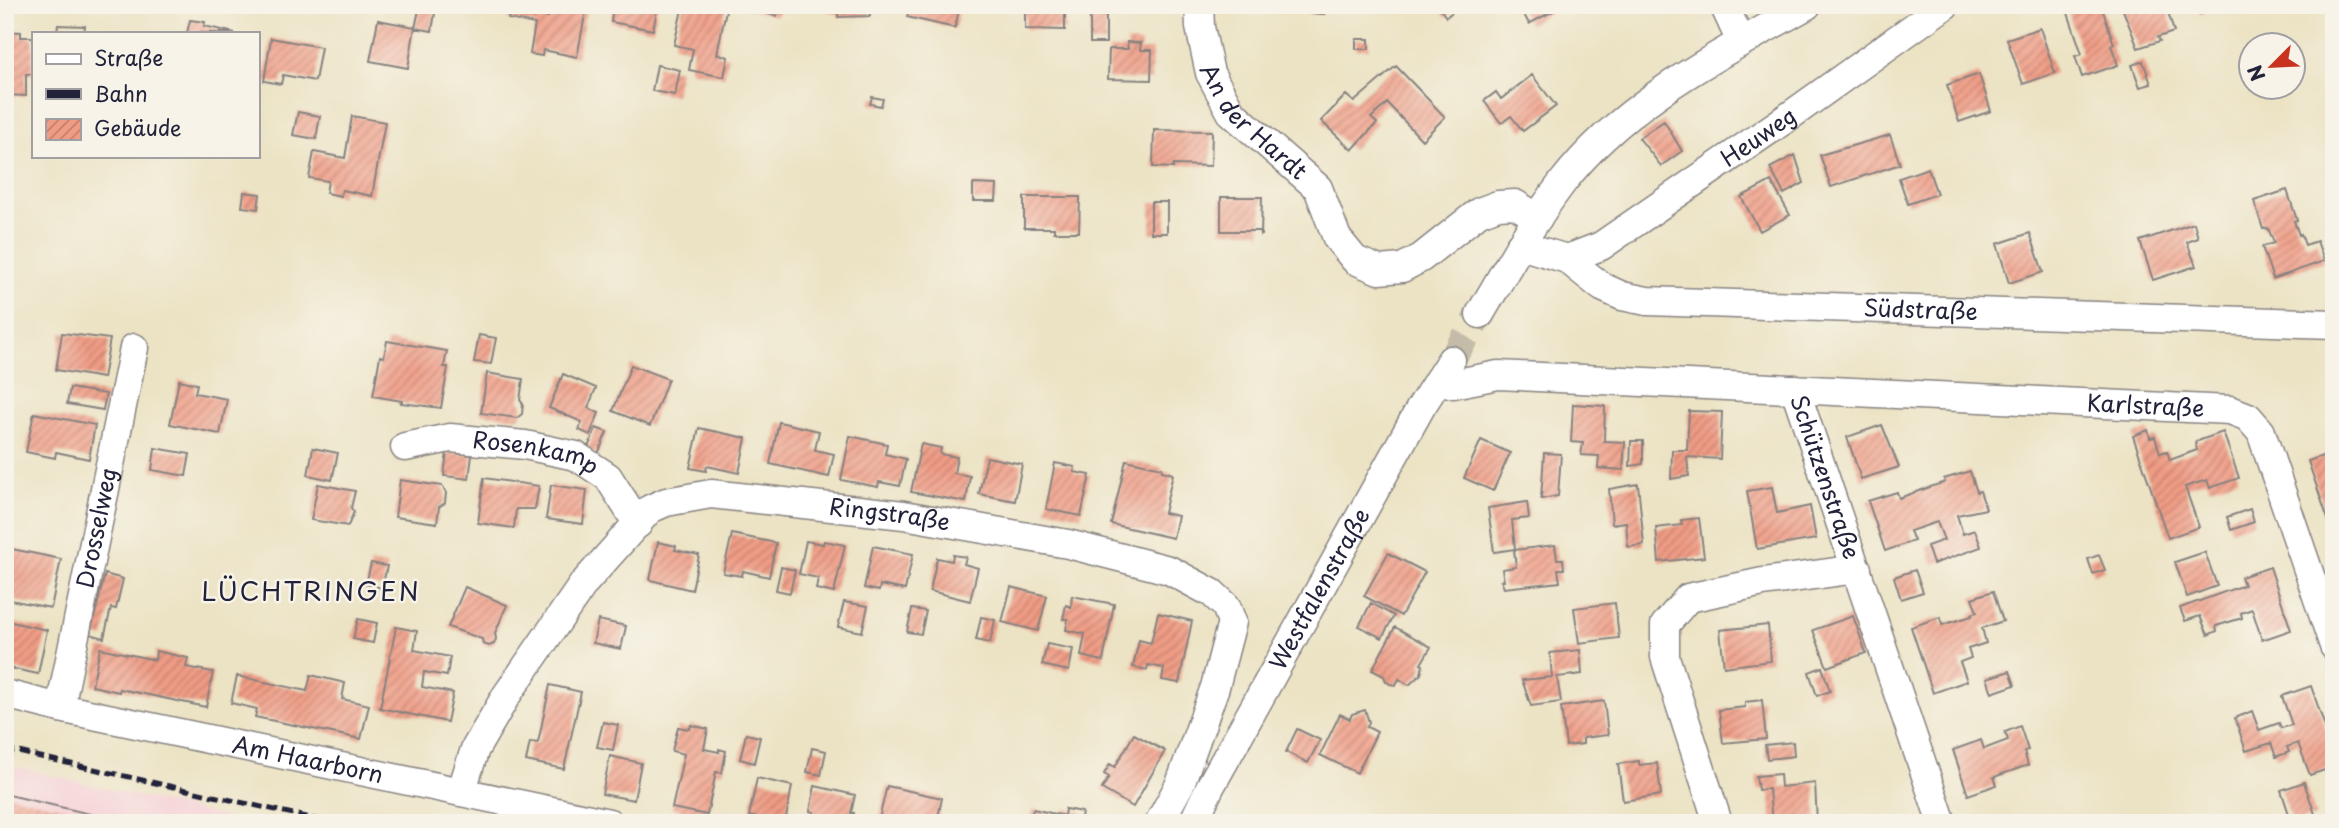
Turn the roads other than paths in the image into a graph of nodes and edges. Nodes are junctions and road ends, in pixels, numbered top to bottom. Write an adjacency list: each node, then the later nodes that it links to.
1 (1199, 5): 6 (street, An der Hardt)
2 (1724, 5): 5 (street)
3 (1807, 5): 5 (street)
4 (1945, 5): 8 (street, Heuweg)
5 (1741, 42): 6 (street)
6 (1538, 218): 7 (street)
7 (1520, 245): 8 (street, Südstraße); 9 (street)
8 (1567, 260): 10 (street, Südstraße)
9 (1480, 314)
10 (2334, 324)
11 (134, 348): 19 (street, Drosselweg)
12 (1445, 369): 13 (street, Schützenstraße); 23 (street, Westfalenstraße)
13 (1795, 389): 16 (street, Schützenstraße); 17 (street, Karlstraße)
14 (405, 447): 15 (street, Rosenkamp)
15 (638, 523): 20 (street, Ringstraße); 22 (street, Ringstraße)
16 (1857, 569): 24 (street); 25 (street, Schützenstraße)
17 (2334, 646)
18 (5, 694): 19 (street, Am Haarborn)
19 (60, 708): 20 (street, Am Haarborn)
20 (461, 792): 21 (street, Am Haarborn)
21 (609, 823)
22 (1159, 823)
23 (1193, 823)
24 (1718, 823)
25 (1942, 823)

